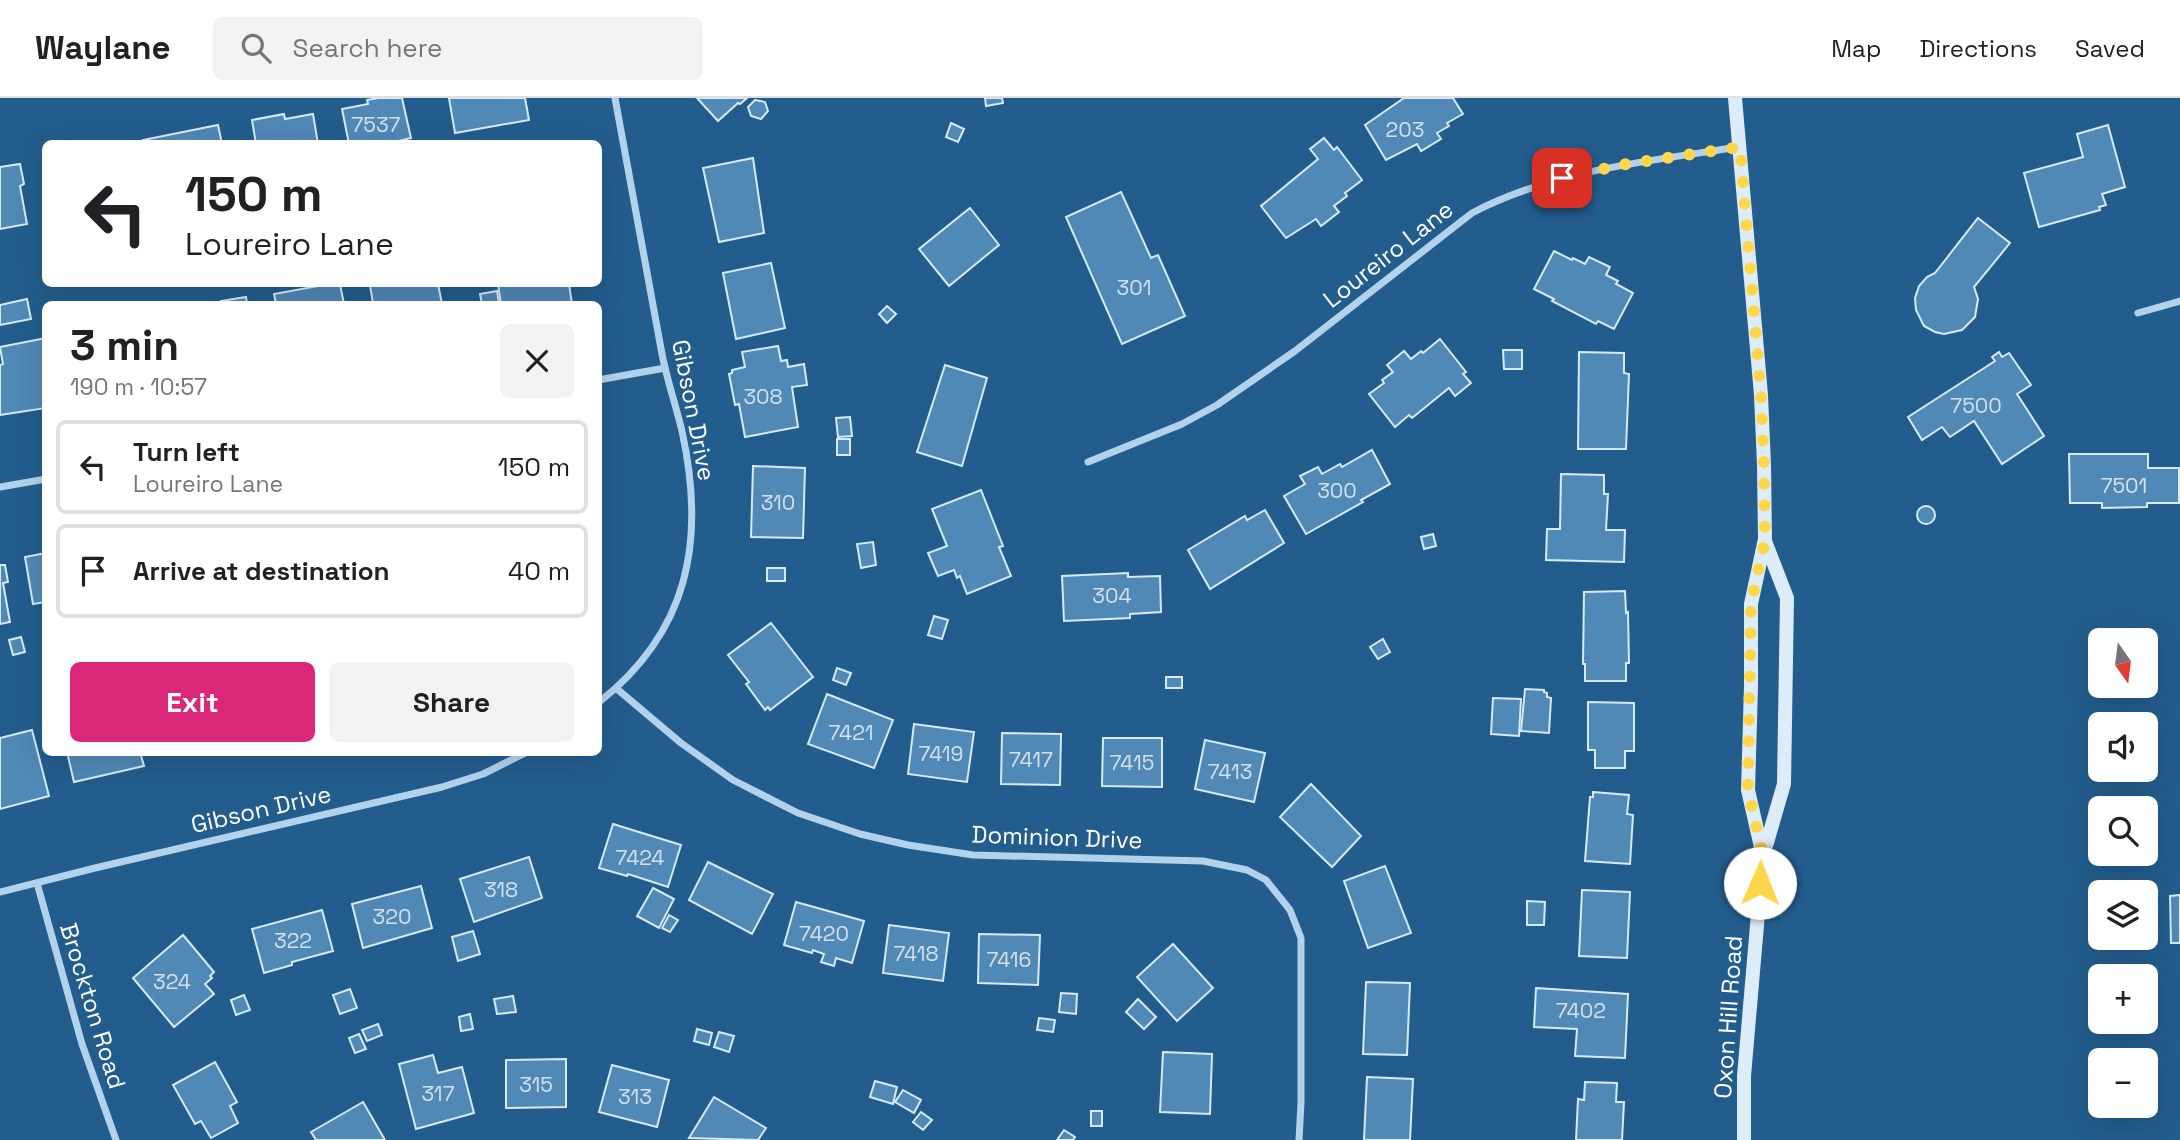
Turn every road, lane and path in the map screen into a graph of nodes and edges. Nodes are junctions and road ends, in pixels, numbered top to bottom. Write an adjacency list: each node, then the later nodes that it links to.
1 (615, 98): 6 (street, Gibson Drive)
2 (1735, 98): 3 (main road, Oxon Hill Road)
3 (1740, 147): 8 (street, Loureiro Lane); 11 (main road, Oxon Hill Road)
4 (2180, 301): 5 (street)
5 (2138, 313)
6 (665, 368): 7 (street); 12 (street, Gibson Drive)
7 (602, 379)
8 (1088, 462)
9 (42, 480): 10 (street)
10 (0, 487)
11 (1765, 540): 15 (main road, Oxon Hill Road); 15 (main road, Oxon Hill Road)
12 (617, 689): 13 (street, Gibson Drive); 19 (street, Dominion Drive)
13 (602, 701)
14 (519, 756): 16 (street, Gibson Drive)
15 (1763, 856): 20 (main road, Oxon Hill Road)
16 (37, 883): 17 (street, Gibson Drive); 18 (street, Brockton Road)
17 (0, 892)
18 (116, 1140)
19 (1299, 1140)
20 (1744, 1140)

